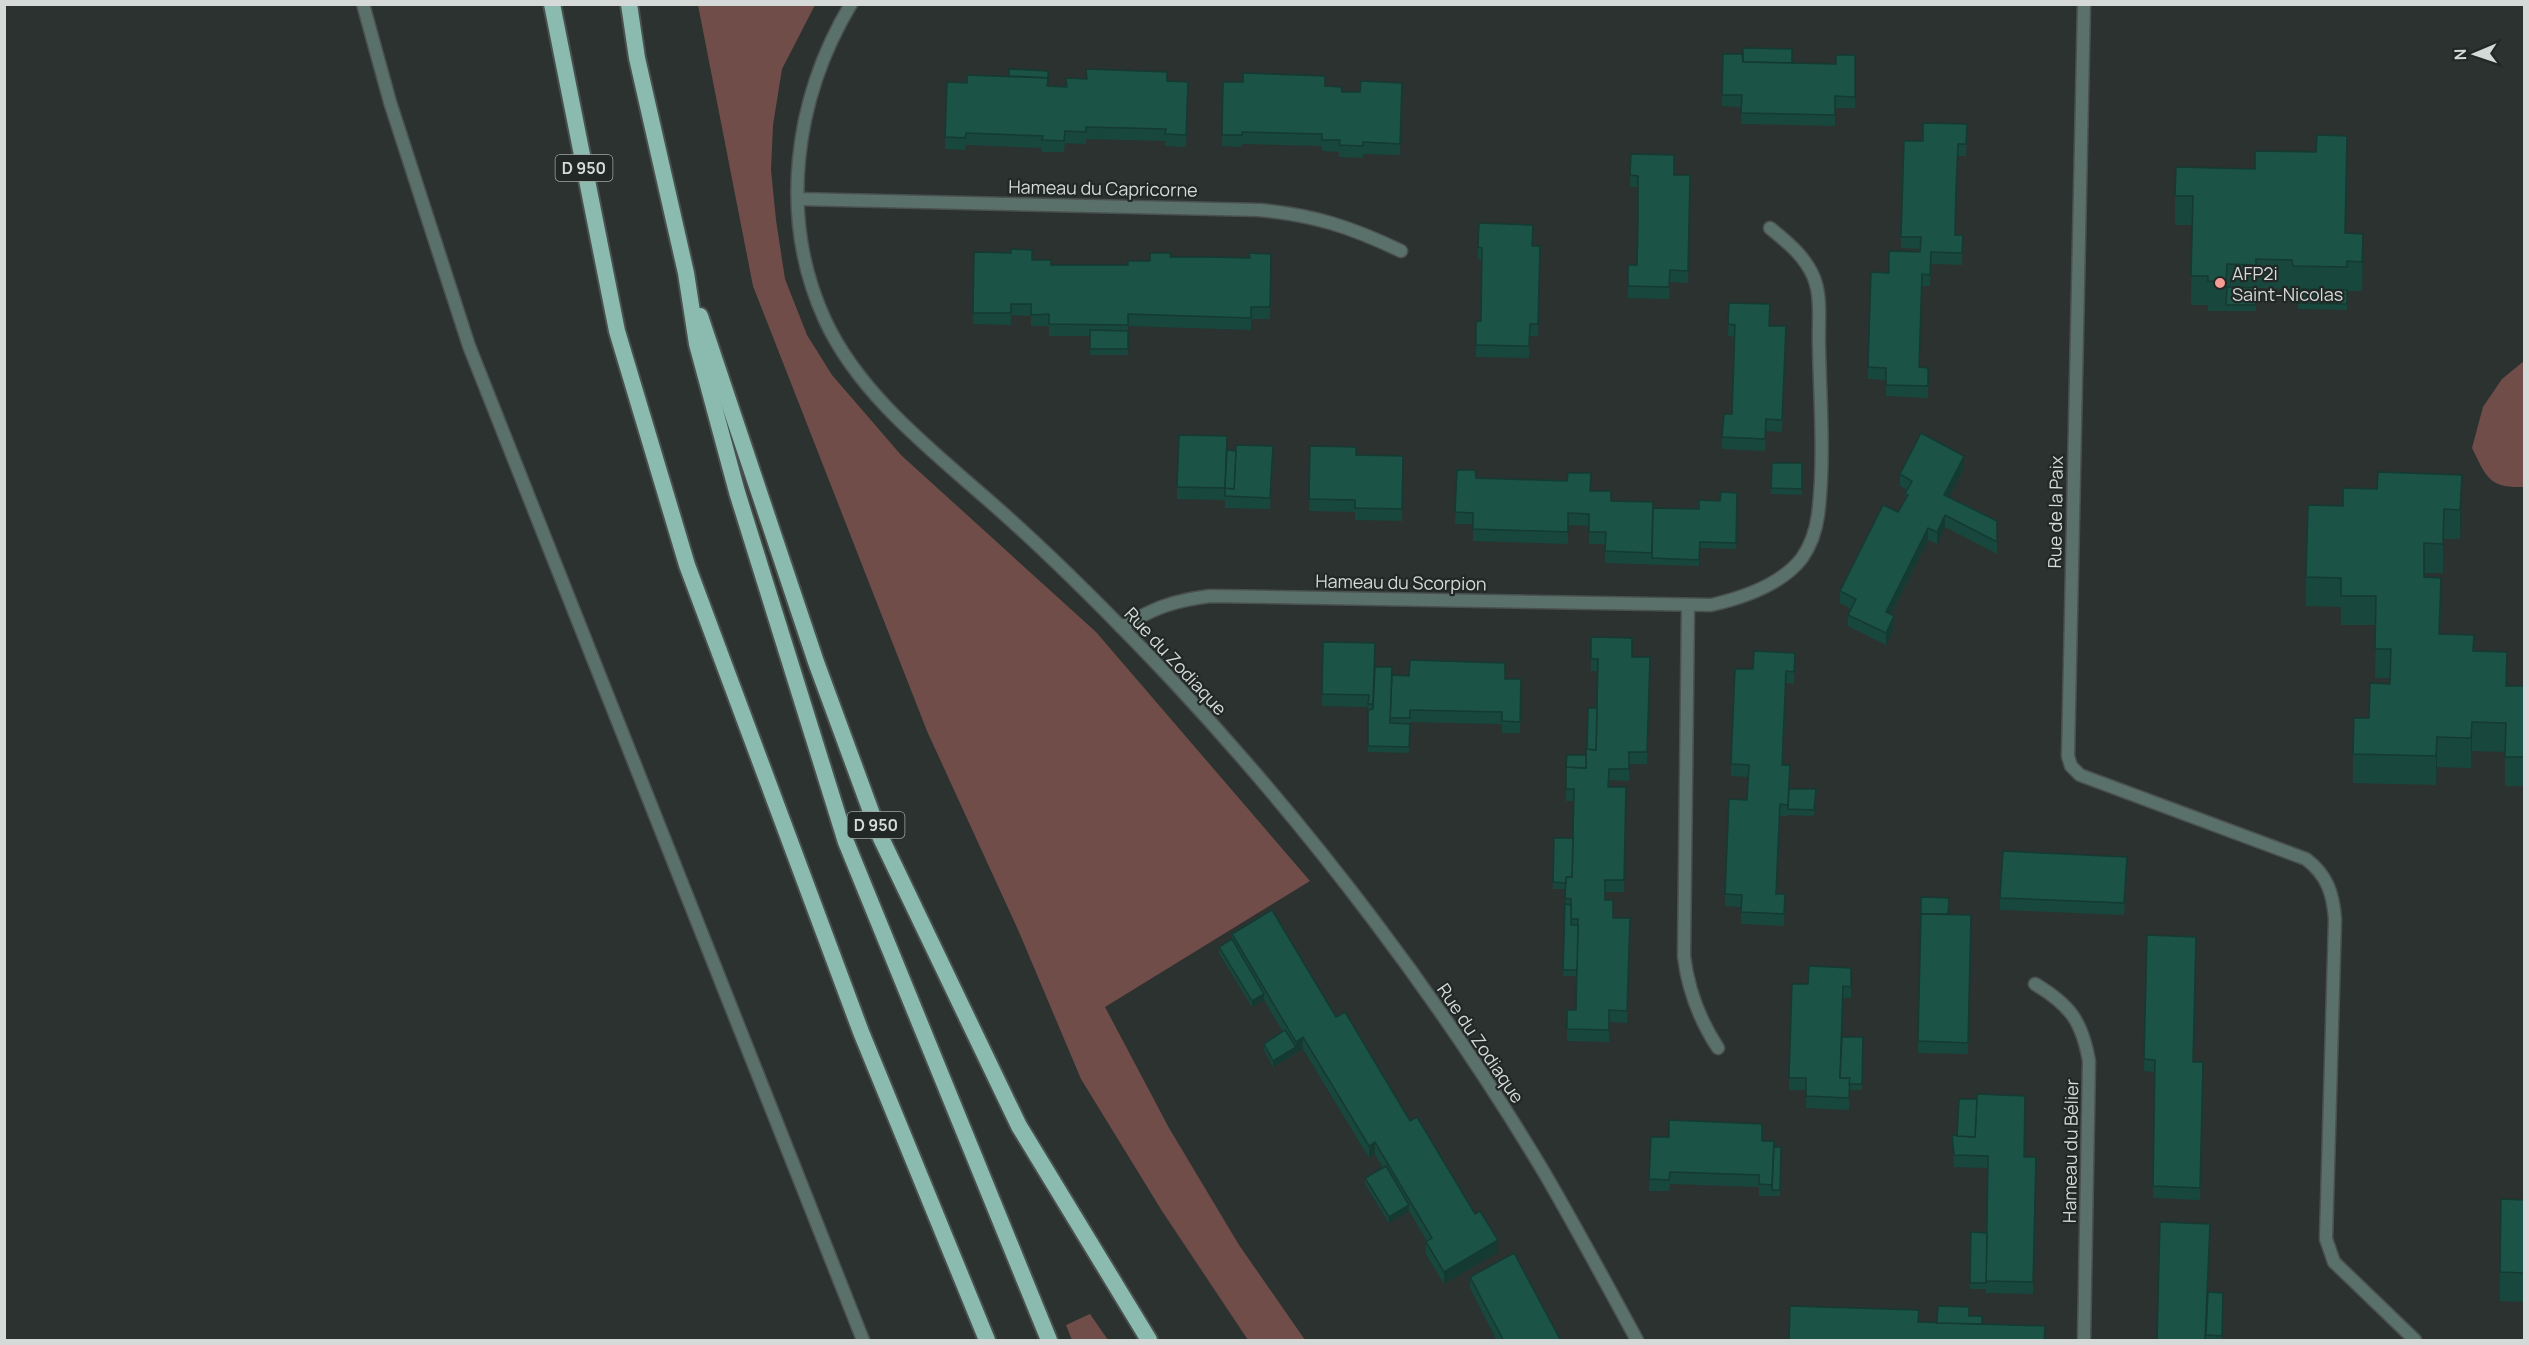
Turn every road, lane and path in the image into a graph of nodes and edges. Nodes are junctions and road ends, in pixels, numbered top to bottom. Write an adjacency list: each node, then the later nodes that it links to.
1 (363, 4): 14 (street)
2 (552, 4): 15 (highway, D 950)
3 (629, 4): 9 (highway, D 950)
4 (851, 4): 6 (street, Rue du Zodiaque)
5 (2084, 4): 20 (street, Rue de la Paix)
6 (798, 199): 8 (street, Hameau du Capricorne); 11 (street, Rue du Zodiaque)
7 (1770, 228): 10 (street, Hameau du Scorpion)
8 (1401, 251)
9 (686, 273): 16 (highway); 17 (highway, D 950)
10 (1688, 606): 11 (street, Hameau du Scorpion); 13 (street)
11 (1120, 627): 18 (street, Rue du Zodiaque)
12 (2035, 984): 19 (street, Hameau du Bélier)
13 (1718, 1048)
14 (863, 1341)
15 (987, 1341)
16 (1049, 1341)
17 (1149, 1341)
18 (1637, 1341)
19 (2084, 1341)
20 (2415, 1341)

